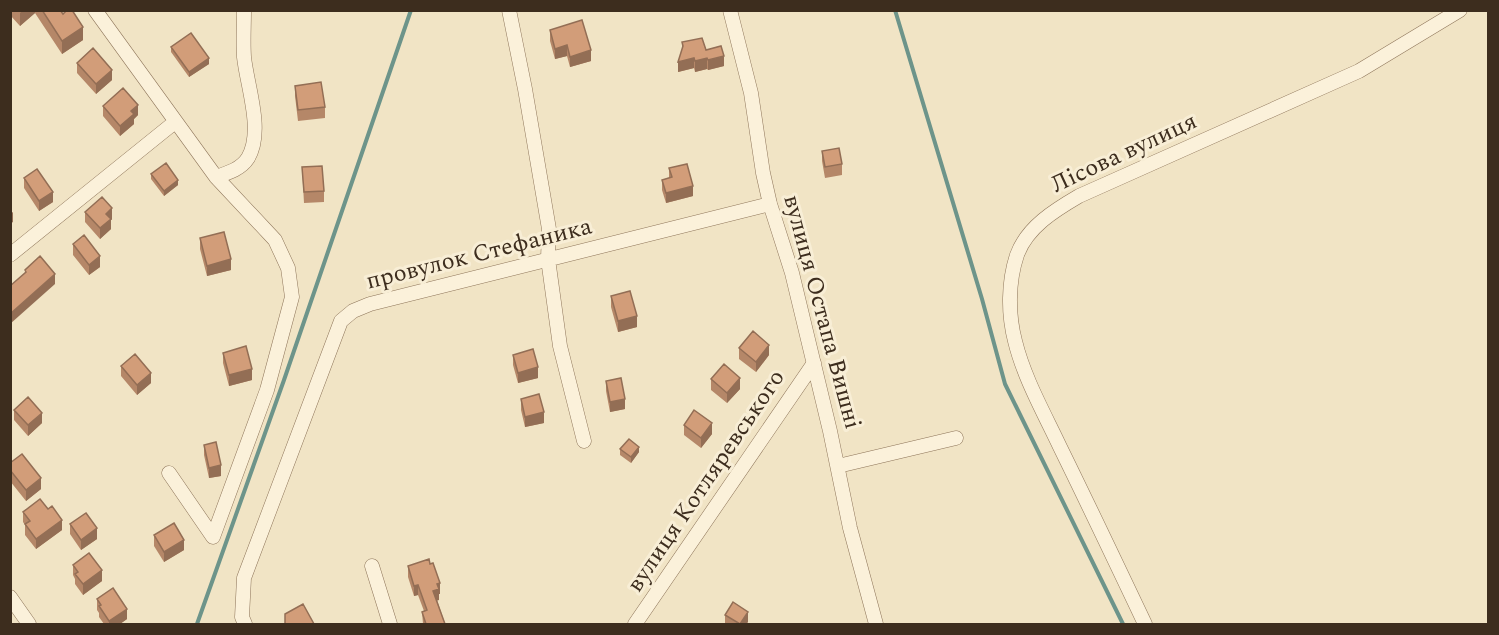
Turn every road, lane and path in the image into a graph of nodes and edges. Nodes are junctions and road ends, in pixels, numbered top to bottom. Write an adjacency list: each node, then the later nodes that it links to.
1 (95, 10): 6 (street)
2 (244, 10): 7 (street)
3 (509, 10): 10 (street)
4 (730, 10): 8 (street, вулиця Остапа Вишні)
5 (1460, 10): 23 (street, Лісова вулиця)
6 (175, 122): 7 (street); 9 (street)
7 (216, 177): 15 (street)
8 (770, 204): 10 (street, провулок Стефаника); 11 (street, вулиця Остапа Вишні)
9 (10, 255)
10 (548, 259): 13 (street); 19 (street, провулок Стефаника)
11 (814, 363): 14 (street, вулиця Остапа Вишні); 21 (street, вулиця Котляревського)
12 (956, 438): 14 (street)
13 (584, 441)
14 (838, 466): 22 (street, вулиця Остапа Вишні)
15 (169, 473)
16 (372, 566): 20 (street)
17 (10, 597): 18 (street)
18 (29, 624)
19 (245, 624)
20 (390, 624)
21 (635, 624)
22 (876, 624)
23 (1145, 624)

